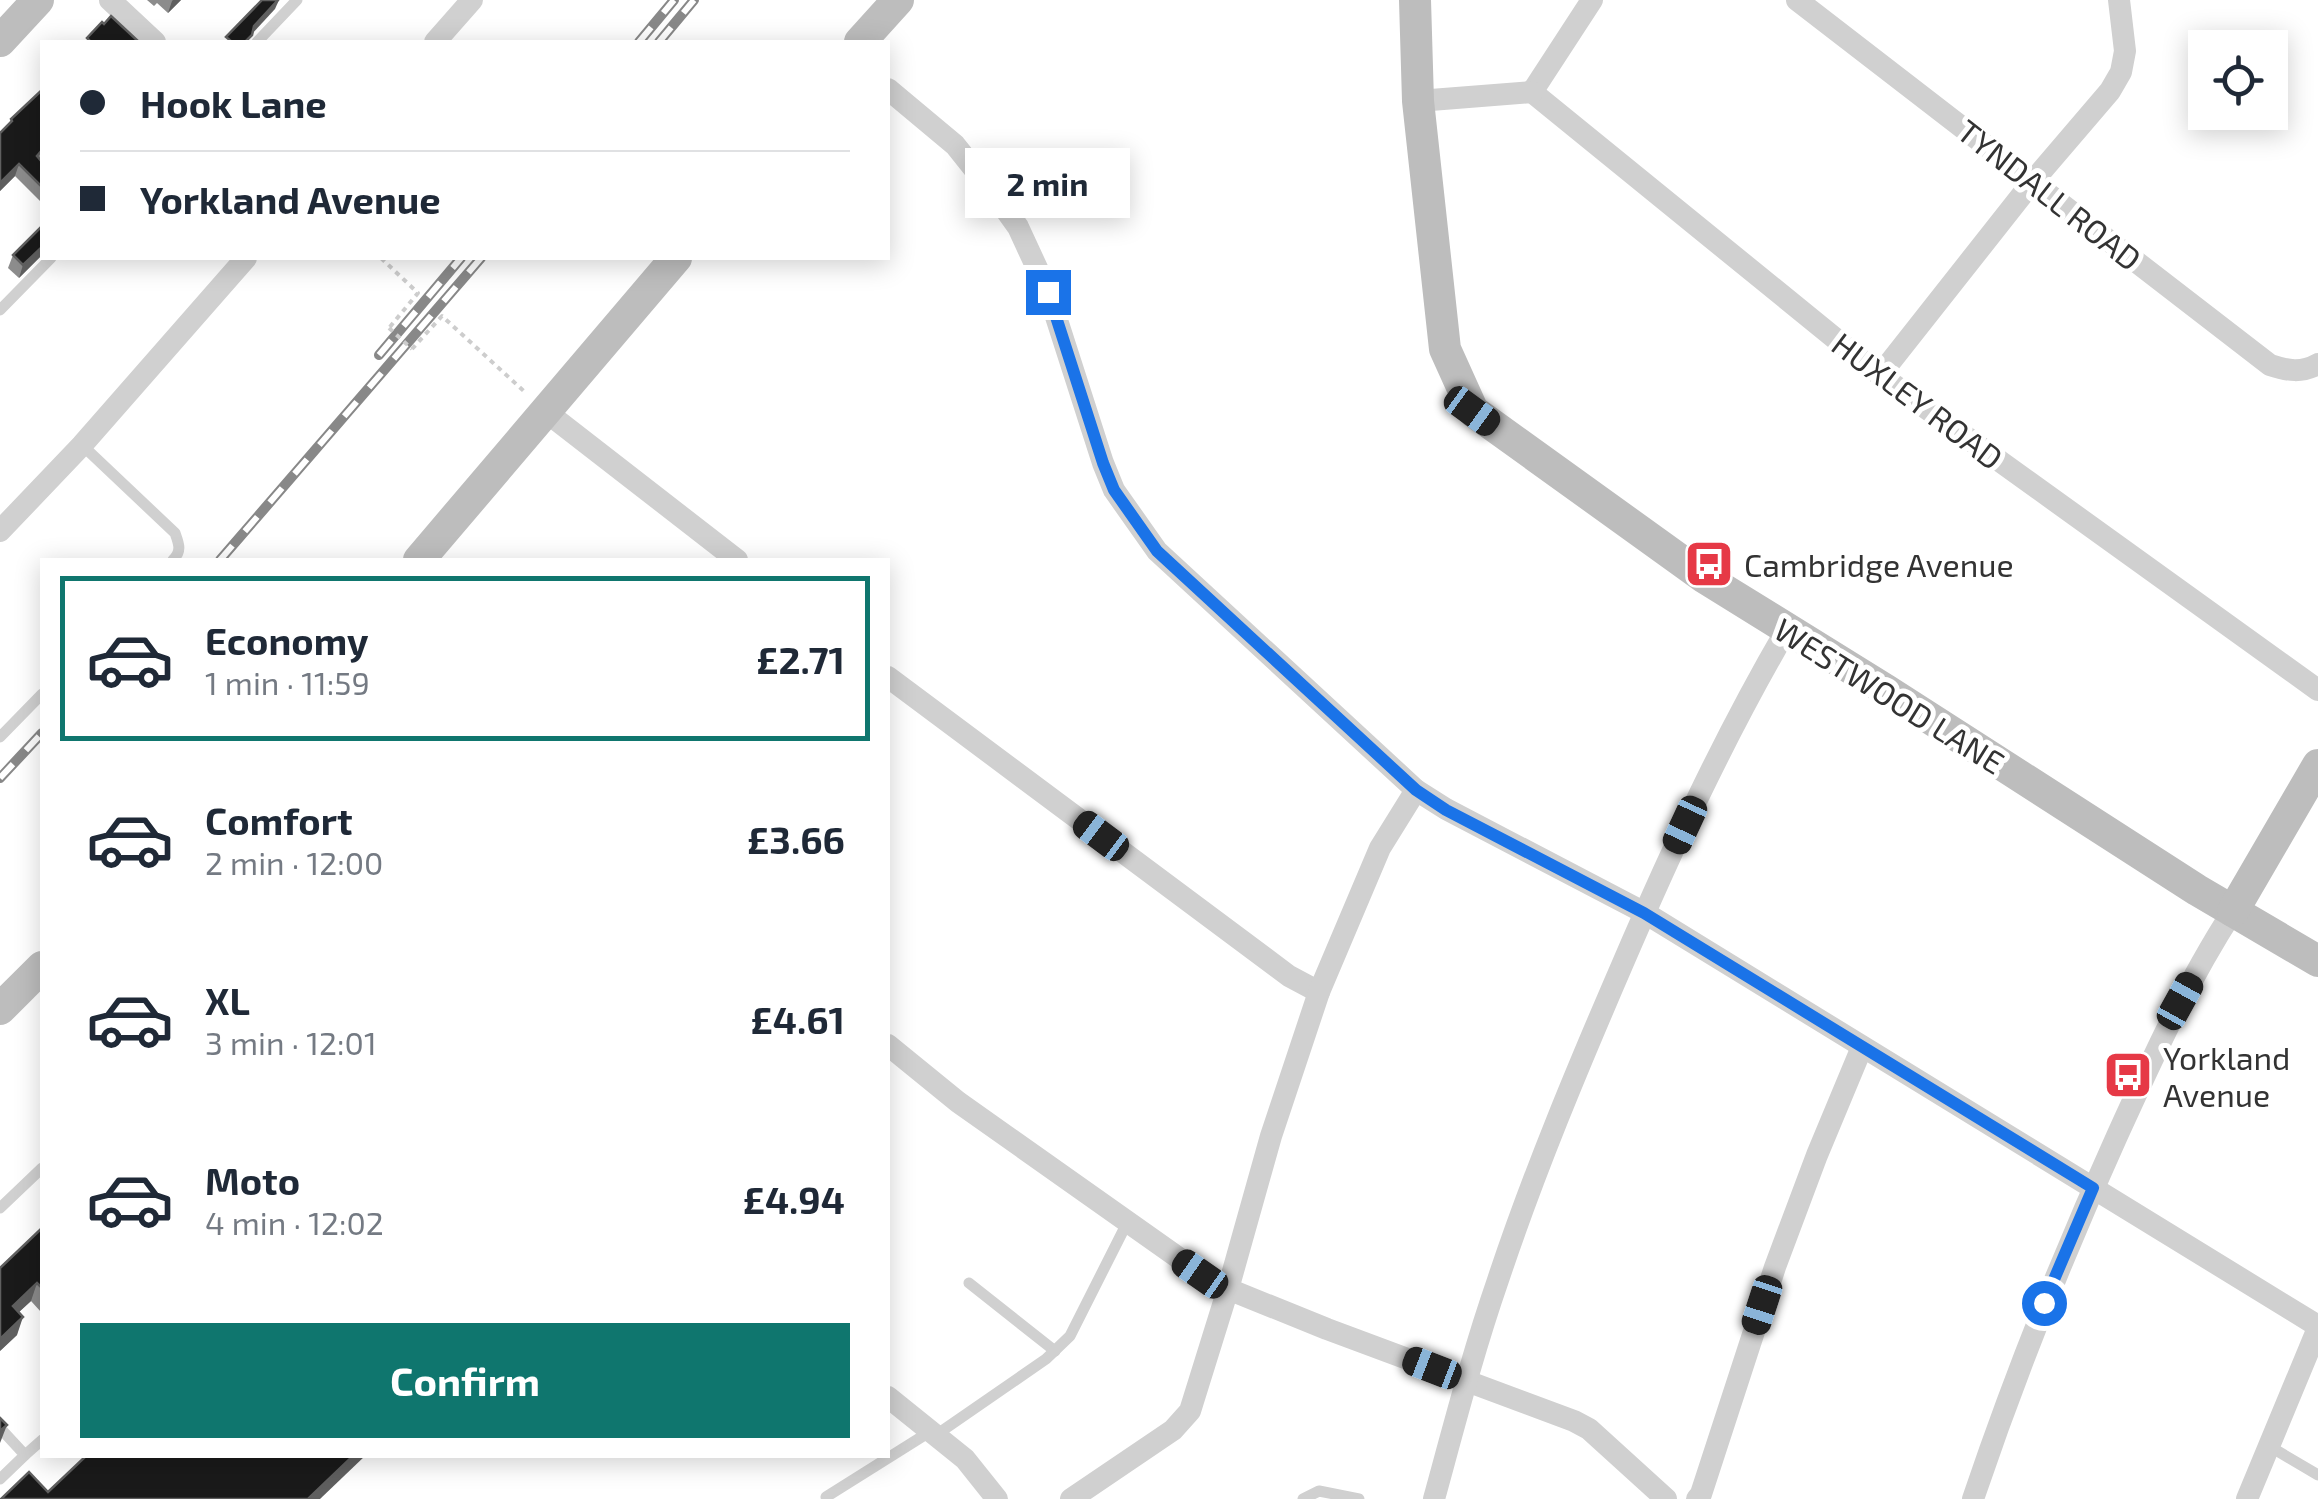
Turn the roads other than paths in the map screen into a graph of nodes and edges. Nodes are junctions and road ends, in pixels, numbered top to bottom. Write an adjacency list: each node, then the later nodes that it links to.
1 (38, 0): 14 (street)
2 (110, 0): 10 (street)
3 (297, 0): 11 (lane)
4 (472, 0): 12 (street)
5 (898, 0): 13 (street)
6 (1414, 0): 17 (street, WESTWOOD LANE)
7 (1592, 0): 16 (street)
8 (1798, 0): 18 (street, TYNDALL ROAD)
9 (2119, 0): 18 (street)
10 (153, 40)
11 (259, 40)
12 (437, 40)
13 (862, 40)
14 (0, 41)
15 (890, 91): 37 (street)
16 (1532, 92): 17 (street); 24 (street, HUXLEY ROAD)
17 (1418, 100): 31 (street, WESTWOOD LANE)
18 (2033, 181): 23 (street, TYNDALL ROAD); 24 (street)
19 (49, 260): 22 (lane)
20 (244, 260): 26 (street)
21 (674, 260): 25 (street)
22 (0, 310)
23 (2313, 367)
24 (1880, 375): 33 (street, HUXLEY ROAD)
25 (545, 411): 29 (street); 30 (street)
26 (82, 445): 27 (street); 28 (lane)
27 (0, 532)
28 (175, 558)
29 (421, 558)
30 (733, 558)
31 (1787, 630): 38 (street, WESTWOOD LANE); 39 (street)
32 (890, 678): 42 (street)
33 (2318, 690)
34 (40, 696): 35 (lane)
35 (0, 737)
36 (2318, 766): 38 (street)
37 (1416, 790): 39 (street); 42 (street)
38 (2232, 911): 40 (street, WESTWOOD LANE); 47 (street)
39 (1644, 913): 44 (street); 54 (street)
40 (2318, 961)
41 (40, 969): 43 (street)
42 (1319, 992): 51 (street)
43 (0, 1010)
44 (1862, 1046): 47 (street); 70 (street)
45 (890, 1047): 49 (street)
46 (40, 1170): 48 (lane)
47 (2093, 1188): 52 (street); 71 (street)
48 (0, 1208)
49 (1127, 1223): 51 (street); 53 (lane)
50 (969, 1283): 53 (lane)
51 (1228, 1288): 54 (street); 65 (street)
52 (2318, 1327): 59 (street)
53 (1055, 1350): 57 (lane)
54 (1467, 1381): 68 (street); 69 (street)
55 (890, 1400): 57 (street)
56 (0, 1428): 60 (lane)
57 (933, 1433): 63 (lane); 64 (street)
58 (40, 1442): 60 (lane)
59 (2269, 1446): 61 (lane); 72 (street)
60 (25, 1455): 62 (lane)
61 (2318, 1475)
62 (0, 1479)
63 (826, 1497)
64 (997, 1499)
65 (1070, 1499)
66 (1302, 1499): 67 (lane)
67 (1359, 1499)
68 (1434, 1499)
69 (1666, 1499)
70 (1697, 1499)
71 (1974, 1499)
72 (2247, 1499)

